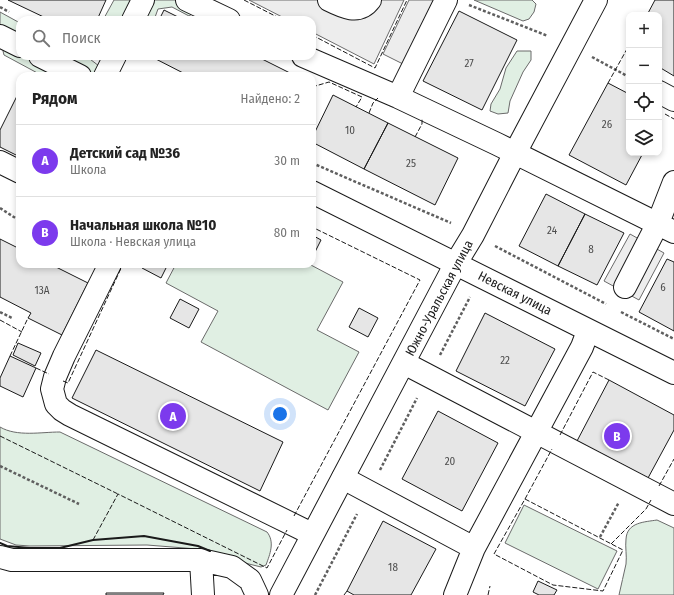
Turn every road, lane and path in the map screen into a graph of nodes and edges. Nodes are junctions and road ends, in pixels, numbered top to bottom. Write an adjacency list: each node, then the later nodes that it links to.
1 (143, 0): 7 (main road)
2 (187, 0): 8 (main road)
3 (329, 0): 4 (main road)
4 (370, 0)
5 (596, 0): 9 (main road, Южно-Уральская улица)
6 (455, 1): 9 (path); 17 (main road)
7 (135, 16)
8 (221, 16)
9 (571, 48): 15 (path); 19 (main road, Южно-Уральская улица)
10 (48, 60): 13 (main road)
11 (113, 60): 14 (main road)
12 (312, 60): 17 (main road)
13 (72, 72)
14 (107, 72)
15 (626, 76)
16 (662, 94): 18 (main road)
17 (398, 97): 19 (main road)
18 (674, 100)
19 (515, 153): 26 (main road); 28 (main road, Южно-Уральская улица)
20 (0, 162): 21 (main road)
21 (16, 170)
22 (674, 182): 26 (main road)
23 (316, 194): 28 (main road, Невская улица)
24 (0, 208): 25 (path)
25 (16, 218)
26 (666, 228): 30 (main road)
27 (492, 244): 32 (path)
28 (456, 263): 36 (main road, Невская улица); 38 (main road, Южно-Уральская улица)
29 (108, 268): 48 (main road)
30 (625, 287)
31 (473, 290): 40 (path)
32 (611, 306)
33 (618, 310): 37 (path)
34 (0, 312): 35 (path)
35 (12, 318)
36 (588, 331): 39 (main road, Невская улица); 41 (main road)
37 (674, 339)
38 (404, 363): 40 (main road); 43 (main road, Южно-Уральская улица)
39 (674, 373)
40 (429, 375): 41 (main road); 45 (path)
41 (536, 431): 44 (main road); 50 (main road)
42 (0, 466): 46 (path)
43 (343, 478): 45 (main road); 48 (main road, Южно-Уральская улица)
44 (630, 480): 47 (main road); 49 (path)
45 (369, 491): 50 (main road); 56 (path)
46 (79, 504)
47 (674, 504)
48 (312, 534): 55 (main road, Южно-Уральская улица)
49 (600, 537)
50 (474, 548): 57 (main road)
51 (0, 557): 52 (main road)
52 (201, 560): 53 (main road); 54 (main road)
53 (203, 595)
54 (256, 595)
55 (282, 595)
56 (316, 595)
57 (455, 595)

